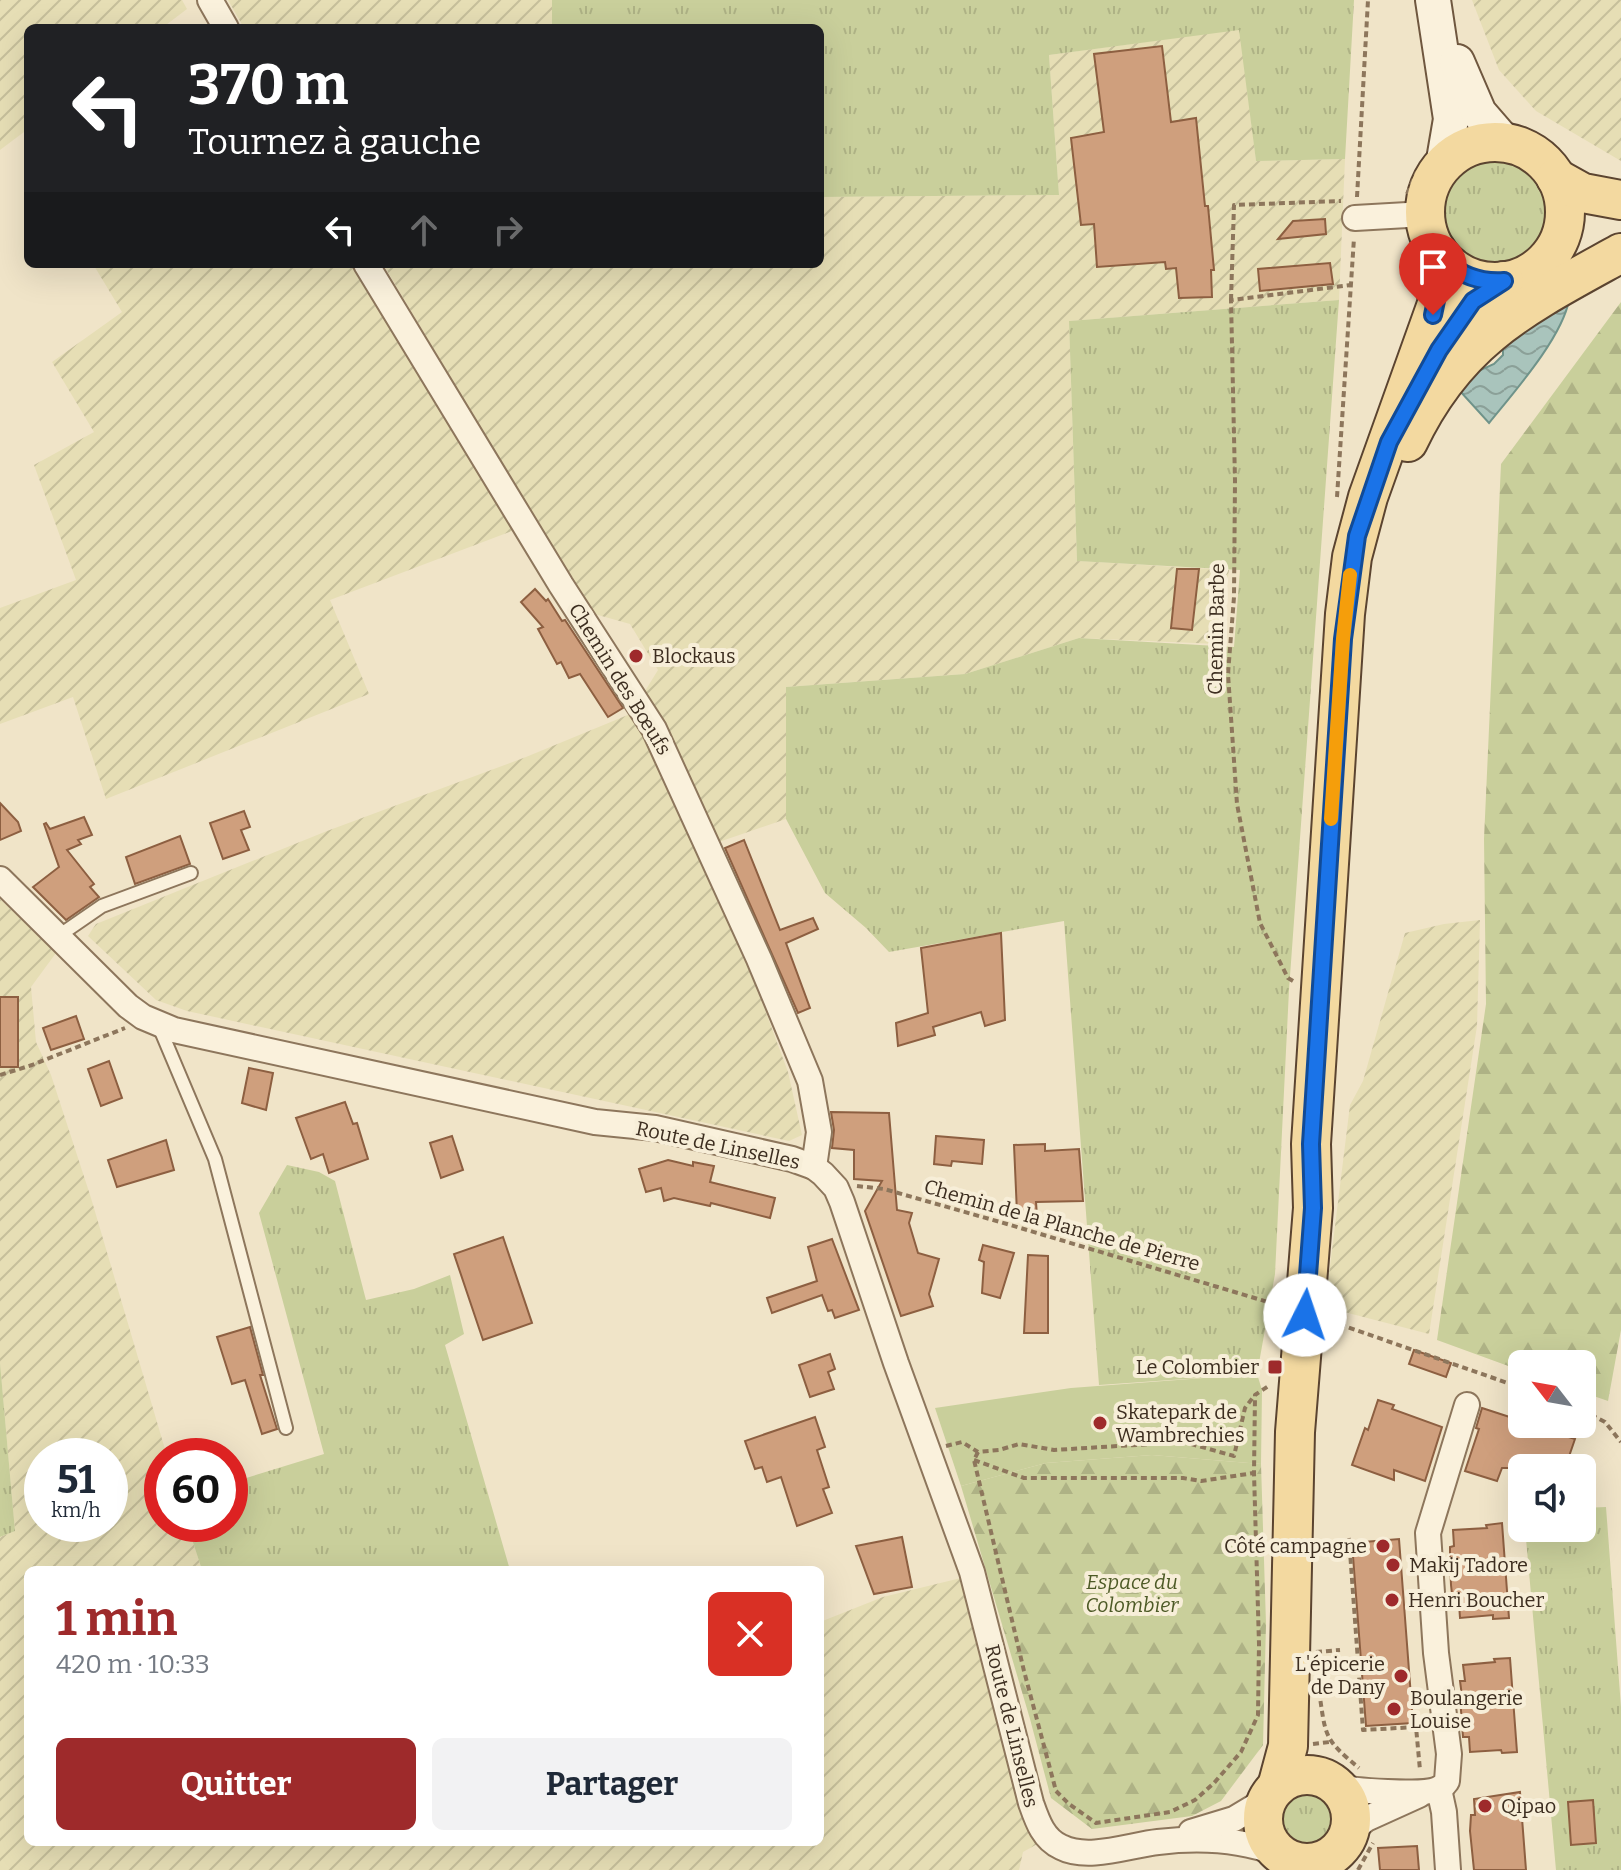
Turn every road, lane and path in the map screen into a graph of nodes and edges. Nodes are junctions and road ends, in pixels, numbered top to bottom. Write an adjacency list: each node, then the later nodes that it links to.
1 (210, 0): 3 (street)
2 (1434, 0): 4 (main road); 5 (main road)
3 (224, 24)
4 (1505, 143): 5 (main road); 6 (main road)
5 (1443, 166): 9 (main road)
6 (1556, 178): 7 (main road); 11 (main road)
7 (1621, 200)
8 (1348, 210): 9 (street); 17 (path, Chemin Barbe)
9 (1425, 214): 12 (main road)
10 (1621, 216): 11 (main road)
11 (1559, 239): 15 (main road)
12 (1437, 251): 15 (main road); 18 (main road)
13 (1621, 253): 19 (main road)
14 (368, 268): 27 (street, Chemin des Bœufs)
15 (1504, 281): 18 (main road)
16 (1351, 285): 17 (path)
17 (1231, 300): 23 (path, Chemin Barbe)
18 (1389, 442): 19 (main road)
19 (1347, 593): 26 (main road)
20 (191, 873): 22 (lane)
21 (0, 879): 22 (street, Route de Linselles)
22 (57, 937): 24 (street, Route de Linselles)
23 (1297, 983)
24 (150, 1020): 25 (path); 27 (street, Route de Linselles); 36 (lane)
25 (0, 1075)
26 (1311, 1144): 30 (main road); 37 (main road)
27 (814, 1167): 28 (street, Route de Linselles)
28 (836, 1188): 29 (path, Chemin de la Planche de Pierre); 40 (street, Route de Linselles)
29 (1278, 1305)
30 (1303, 1333): 32 (path); 37 (main road)
31 (1273, 1383): 33 (path)
32 (1508, 1383)
33 (1255, 1395): 39 (path); 42 (path)
34 (1467, 1405): 49 (street)
35 (1596, 1417): 38 (path)
36 (286, 1428)
37 (1295, 1432): 44 (main road)
38 (1621, 1442)
39 (978, 1452): 40 (path); 41 (path)
40 (929, 1454): 51 (street, Route de Linselles)
41 (974, 1460): 42 (path); 42 (path)
42 (1254, 1473)
43 (1349, 1538): 49 (path)
44 (1294, 1578): 48 (main road); 50 (main road)
45 (1340, 1650): 46 (path)
46 (1314, 1652)
47 (1330, 1742): 48 (path)
48 (1343, 1780): 49 (street); 50 (main road); 52 (main road)
49 (1432, 1791): 52 (street); 54 (street)
50 (1273, 1792): 51 (street, Route de Linselles); 53 (main road)
51 (1162, 1841): 53 (street, Route de Linselles)
52 (1353, 1851): 53 (main road)
53 (1294, 1862)
54 (1448, 1870)

